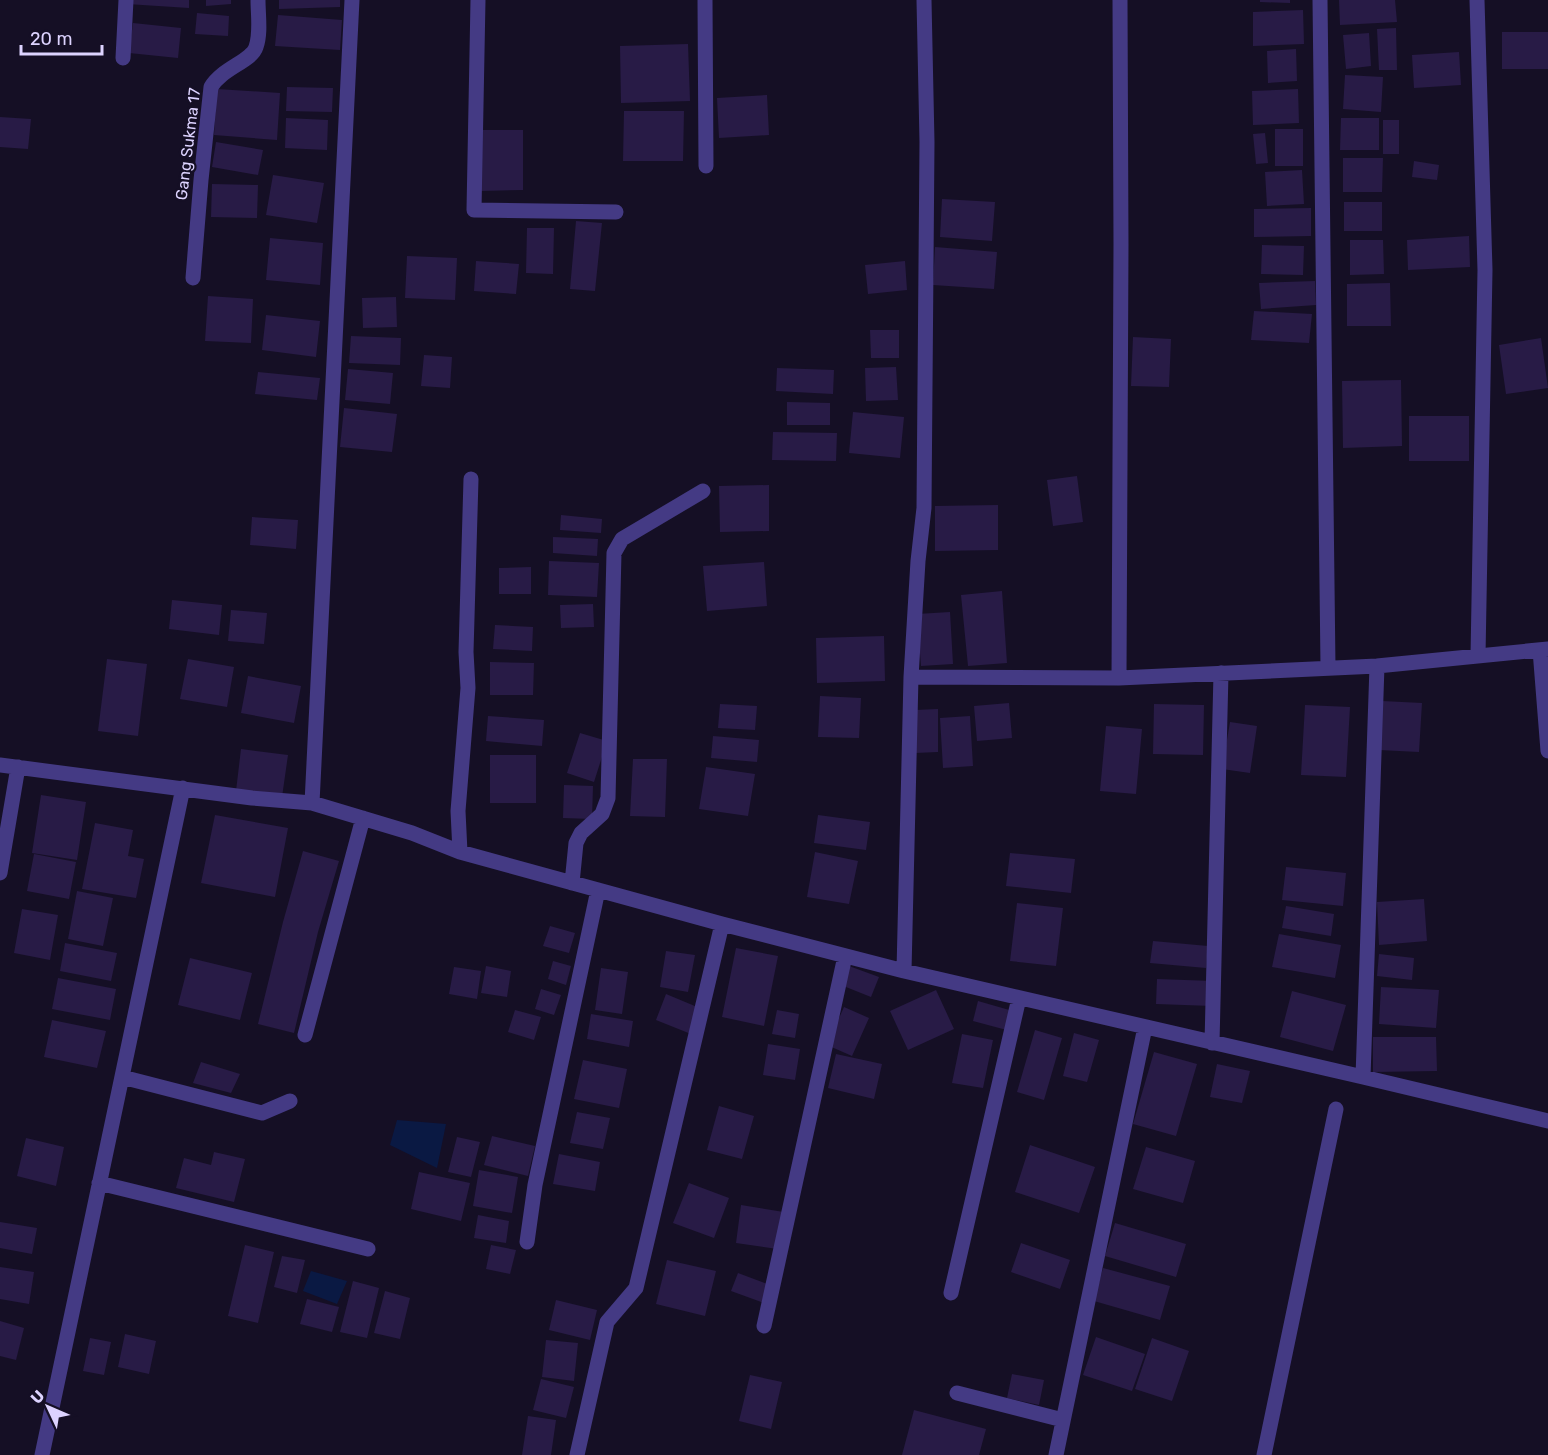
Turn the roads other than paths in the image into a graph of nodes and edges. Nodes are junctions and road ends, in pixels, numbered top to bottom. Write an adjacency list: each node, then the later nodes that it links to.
1 (126, 0): 10 (street)
2 (258, 0): 13 (street, Gang Sukma 17)
3 (352, 0): 27 (street)
4 (478, 0): 12 (street)
5 (705, 0): 11 (street)
6 (924, 0): 21 (street)
7 (1120, 0): 22 (street)
8 (1320, 0): 19 (street)
9 (1477, 0): 17 (street)
10 (123, 58)
11 (706, 166)
12 (616, 212)
13 (193, 278)
14 (471, 479): 29 (street)
15 (703, 491): 31 (street)
16 (1544, 649): 17 (street); 23 (street)
17 (1479, 656): 18 (street)
18 (1377, 666): 19 (street); 41 (street)
19 (1328, 667): 20 (street)
20 (1221, 673): 22 (street); 39 (street)
21 (911, 677): 22 (street); 35 (street)
22 (1119, 678)
23 (1548, 751)
24 (0, 765): 25 (street)
25 (18, 767): 26 (street); 30 (street)
26 (183, 788): 27 (street); 40 (street)
27 (312, 803): 28 (street)
28 (363, 818): 29 (street); 38 (street)
29 (460, 852): 31 (street)
30 (0, 873)
31 (572, 883): 32 (street)
32 (598, 890): 33 (street); 46 (street)
33 (723, 924): 34 (street); 53 (street)
34 (845, 956): 35 (street); 49 (street)
35 (904, 971): 36 (street)
36 (1019, 998): 37 (street); 48 (street)
37 (1145, 1028): 39 (street); 51 (street)
38 (305, 1035)
39 (1212, 1043): 41 (street)
40 (122, 1077): 42 (street); 45 (street)
41 (1363, 1077): 44 (street)
42 (290, 1101)
43 (1336, 1109): 55 (street)
44 (1547, 1118)
45 (99, 1183): 47 (street); 52 (street)
46 (527, 1242)
47 (369, 1249)
48 (951, 1293)
49 (764, 1326)
50 (957, 1393): 51 (street)
51 (1063, 1420): 54 (street)
52 (42, 1455)
53 (577, 1455)
54 (1056, 1455)
55 (1264, 1455)

